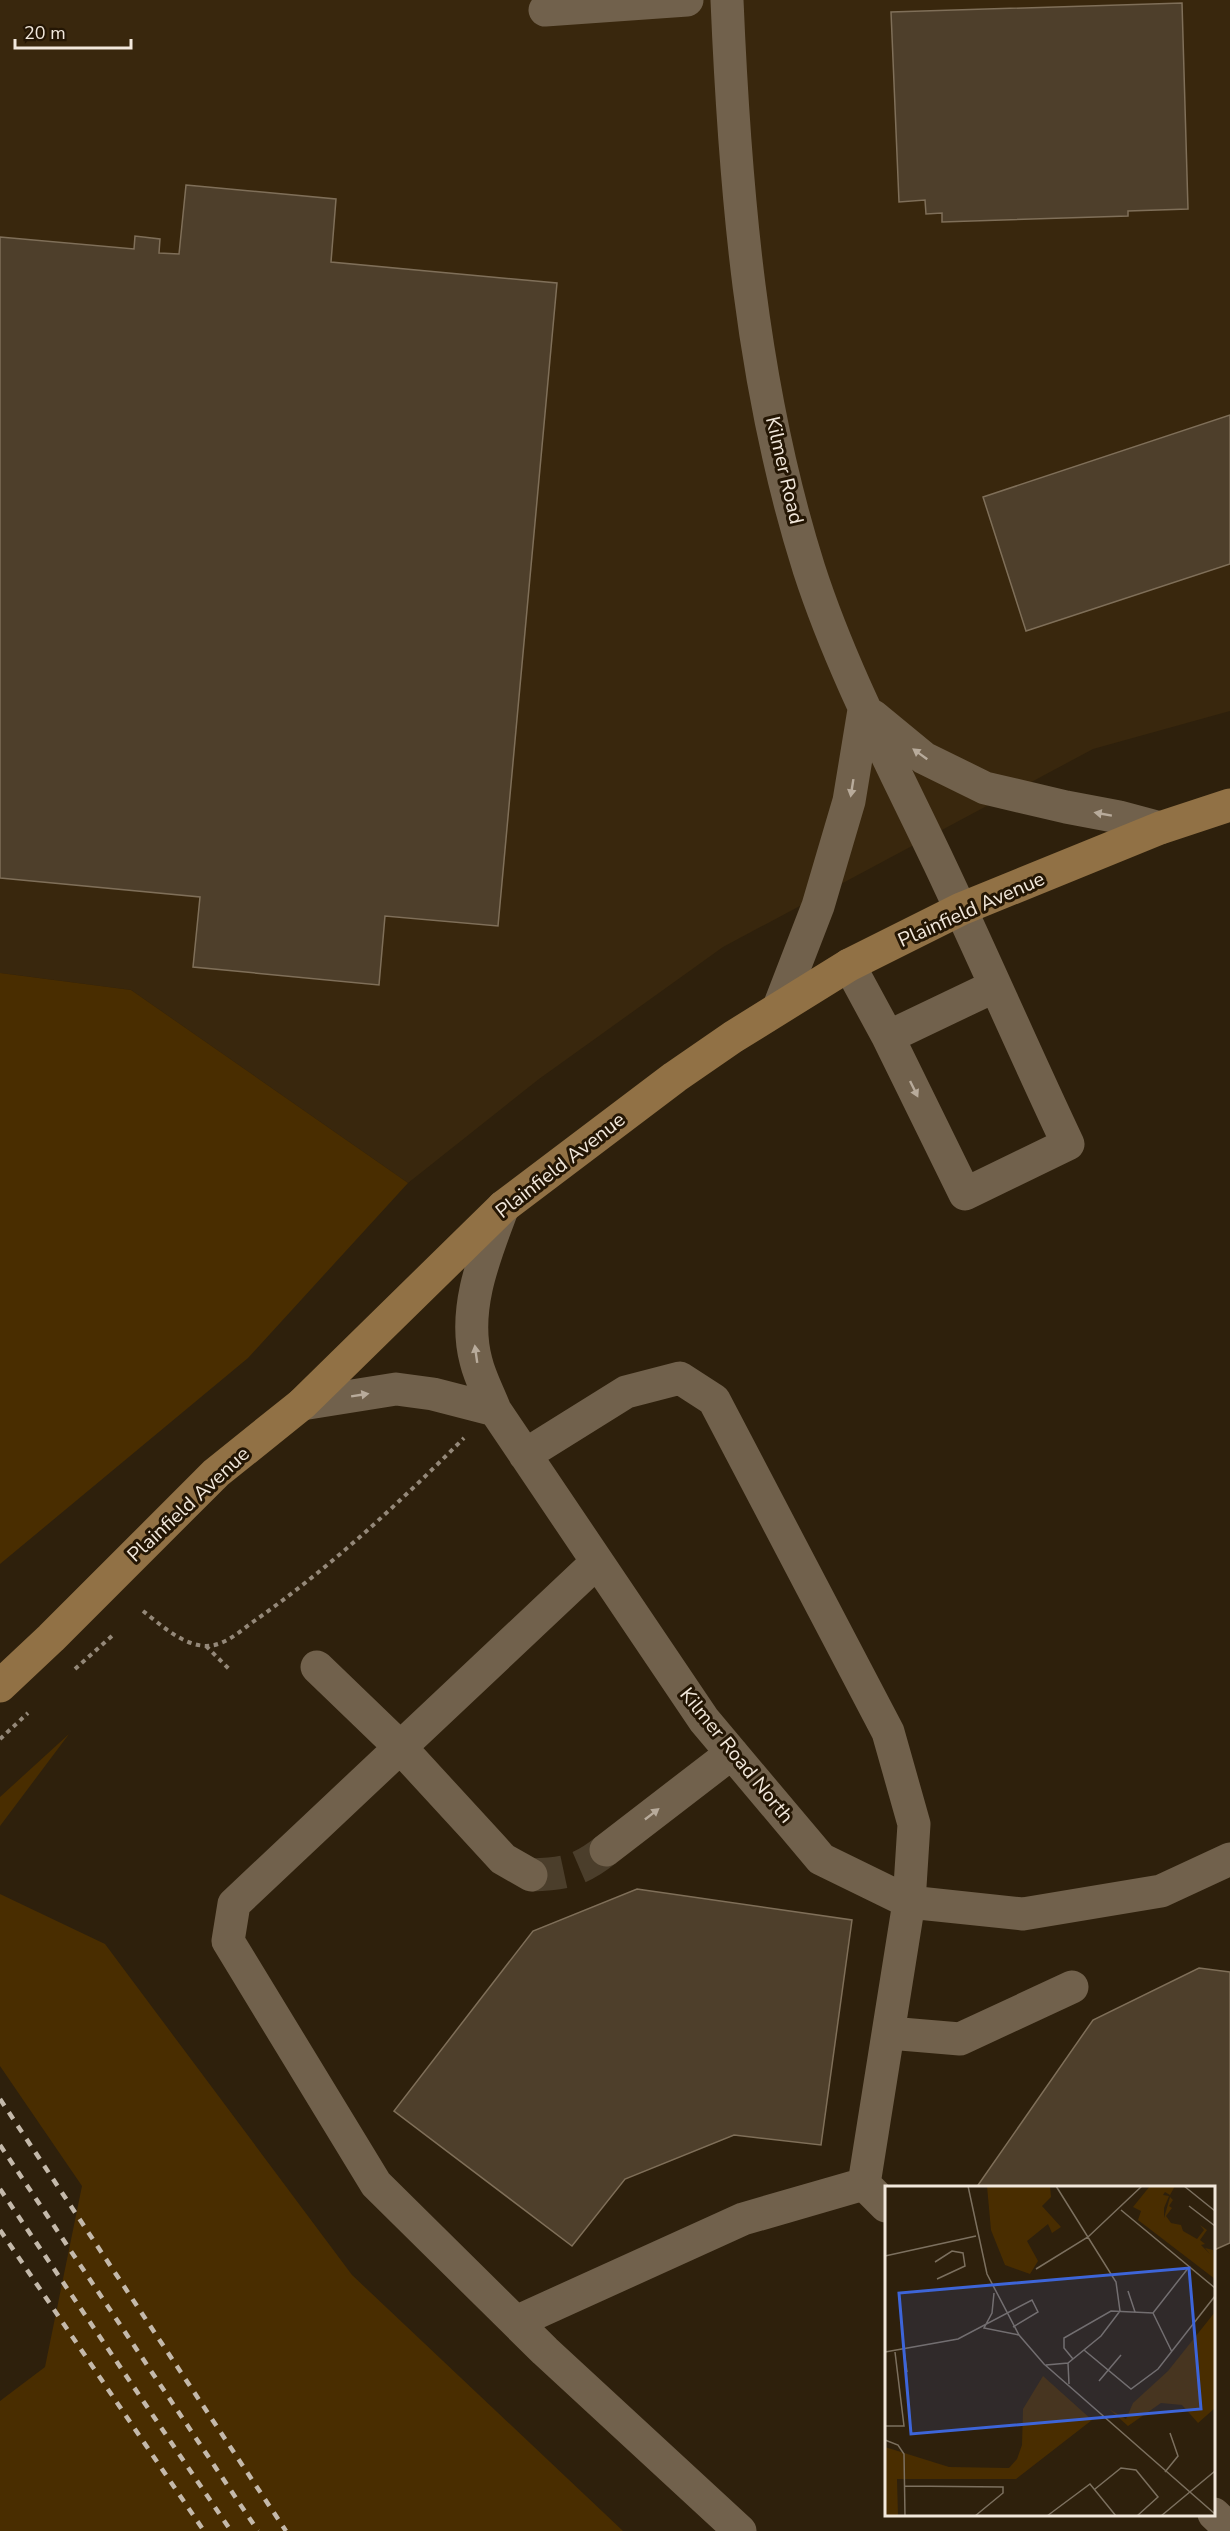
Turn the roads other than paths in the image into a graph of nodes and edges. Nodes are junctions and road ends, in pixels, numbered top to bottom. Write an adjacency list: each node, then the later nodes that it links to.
1 (687, 0): 3 (street)
2 (727, 0): 4 (street, Kilmer Road)
3 (545, 10)
4 (864, 710): 6 (street, one-way to 4); 7 (street, Kilmer Road); 10 (street, one-way to 10)
5 (1230, 805): 6 (main road, Plainfield Avenue)
6 (1160, 828): 7 (main road, Plainfield Avenue)
7 (961, 909): 8 (main road, Plainfield Avenue); 9 (street, Kilmer Road)
8 (849, 965): 10 (main road, Plainfield Avenue); 11 (street)
9 (994, 986): 11 (street); 11 (street, Kilmer Road, one-way to 9)
10 (780, 1007): 12 (main road, Plainfield Avenue)
11 (888, 1037)
12 (503, 1206): 13 (main road, Plainfield Avenue); 14 (street, Kilmer Road North, one-way to 12)
13 (302, 1404): 14 (street, one-way to 14); 18 (main road, Plainfield Avenue)
14 (495, 1410): 15 (street, Kilmer Road North)
15 (525, 1455): 16 (street, Kilmer Road North); 24 (street)
16 (597, 1562): 19 (street); 20 (street, Kilmer Road North)
17 (317, 1667): 19 (street)
18 (0, 1686)
19 (400, 1747): 23 (street); 28 (street)
20 (732, 1753): 21 (street, one-way to 20); 24 (street, Kilmer Road North)
21 (606, 1850)
22 (1230, 1859): 24 (street, Kilmer Road North)
23 (531, 1875)
24 (909, 1902): 26 (street)
25 (1072, 1987): 26 (street)
26 (889, 2033): 27 (street)
27 (875, 2195): 28 (street)
28 (516, 2322): 31 (street)
29 (1215, 2515): 30 (street)
30 (1230, 2529)
31 (740, 2531)

